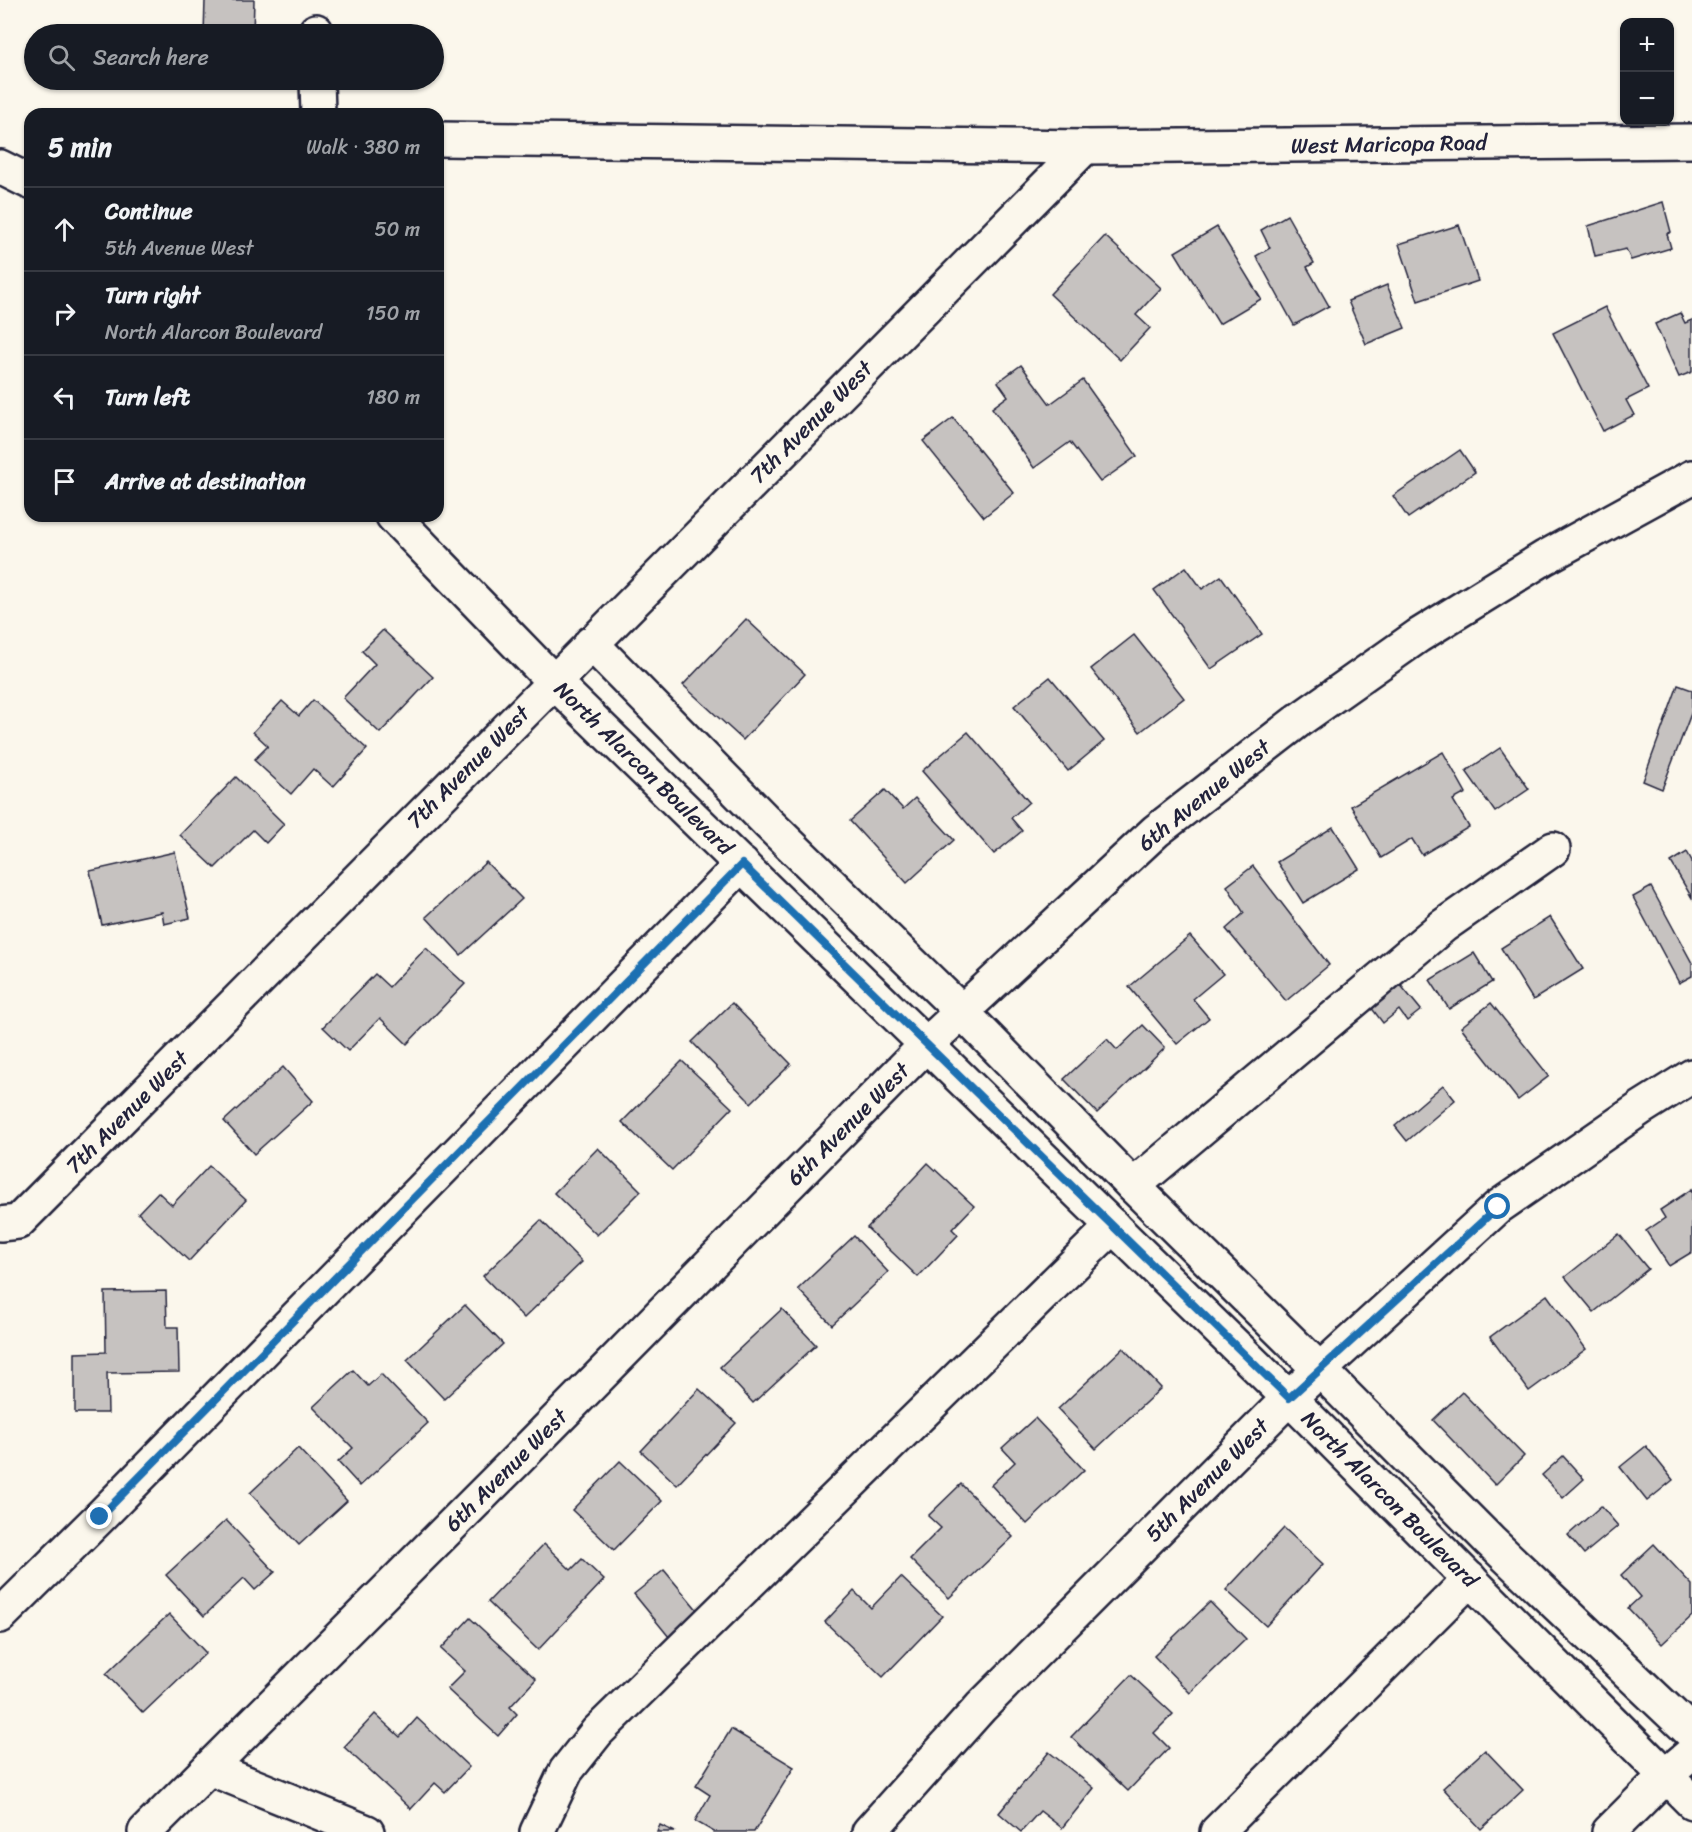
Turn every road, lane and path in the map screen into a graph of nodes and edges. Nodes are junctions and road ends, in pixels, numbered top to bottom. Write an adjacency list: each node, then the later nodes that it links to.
1 (317, 90): 2 (street)
2 (318, 108)
3 (444, 139): 5 (street, West Maricopa Road)
4 (1692, 141): 5 (street, West Maricopa Road)
5 (1085, 147): 10 (street, 7th Avenue West)
6 (0, 167): 7 (street)
7 (24, 179)
8 (1692, 477): 14 (street, 6th Avenue West)
9 (399, 522): 11 (street, North Alarcon Boulevard)
10 (591, 643): 11 (street, 7th Avenue West); 14 (street)
11 (553, 681): 13 (street, North Alarcon Boulevard); 18 (street, 7th Avenue West)
12 (1553, 849): 17 (street)
13 (742, 864): 15 (street, North Alarcon Boulevard); 23 (street)
14 (961, 1011): 15 (street, 6th Avenue West); 17 (street)
15 (927, 1044): 19 (street, North Alarcon Boulevard); 26 (street, 6th Avenue West)
16 (1692, 1076): 20 (street, 5th Avenue West)
17 (1133, 1186): 20 (street)
18 (0, 1224)
19 (1113, 1226): 21 (street, North Alarcon Boulevard); 31 (street)
20 (1320, 1370): 21 (street, 5th Avenue West); 24 (street)
21 (1289, 1398): 22 (street, North Alarcon Boulevard); 32 (street, 5th Avenue West)
22 (1470, 1579): 27 (street, North Alarcon Boulevard); 33 (street)
23 (0, 1616)
24 (1692, 1733)
25 (1692, 1753): 27 (street)
26 (209, 1768): 29 (street, 6th Avenue West); 30 (street)
27 (1666, 1775): 28 (street, North Alarcon Boulevard); 34 (street)
28 (1692, 1802)
29 (145, 1832)
30 (366, 1832)
31 (537, 1832)
32 (869, 1832)
33 (1217, 1832)
34 (1610, 1832)

